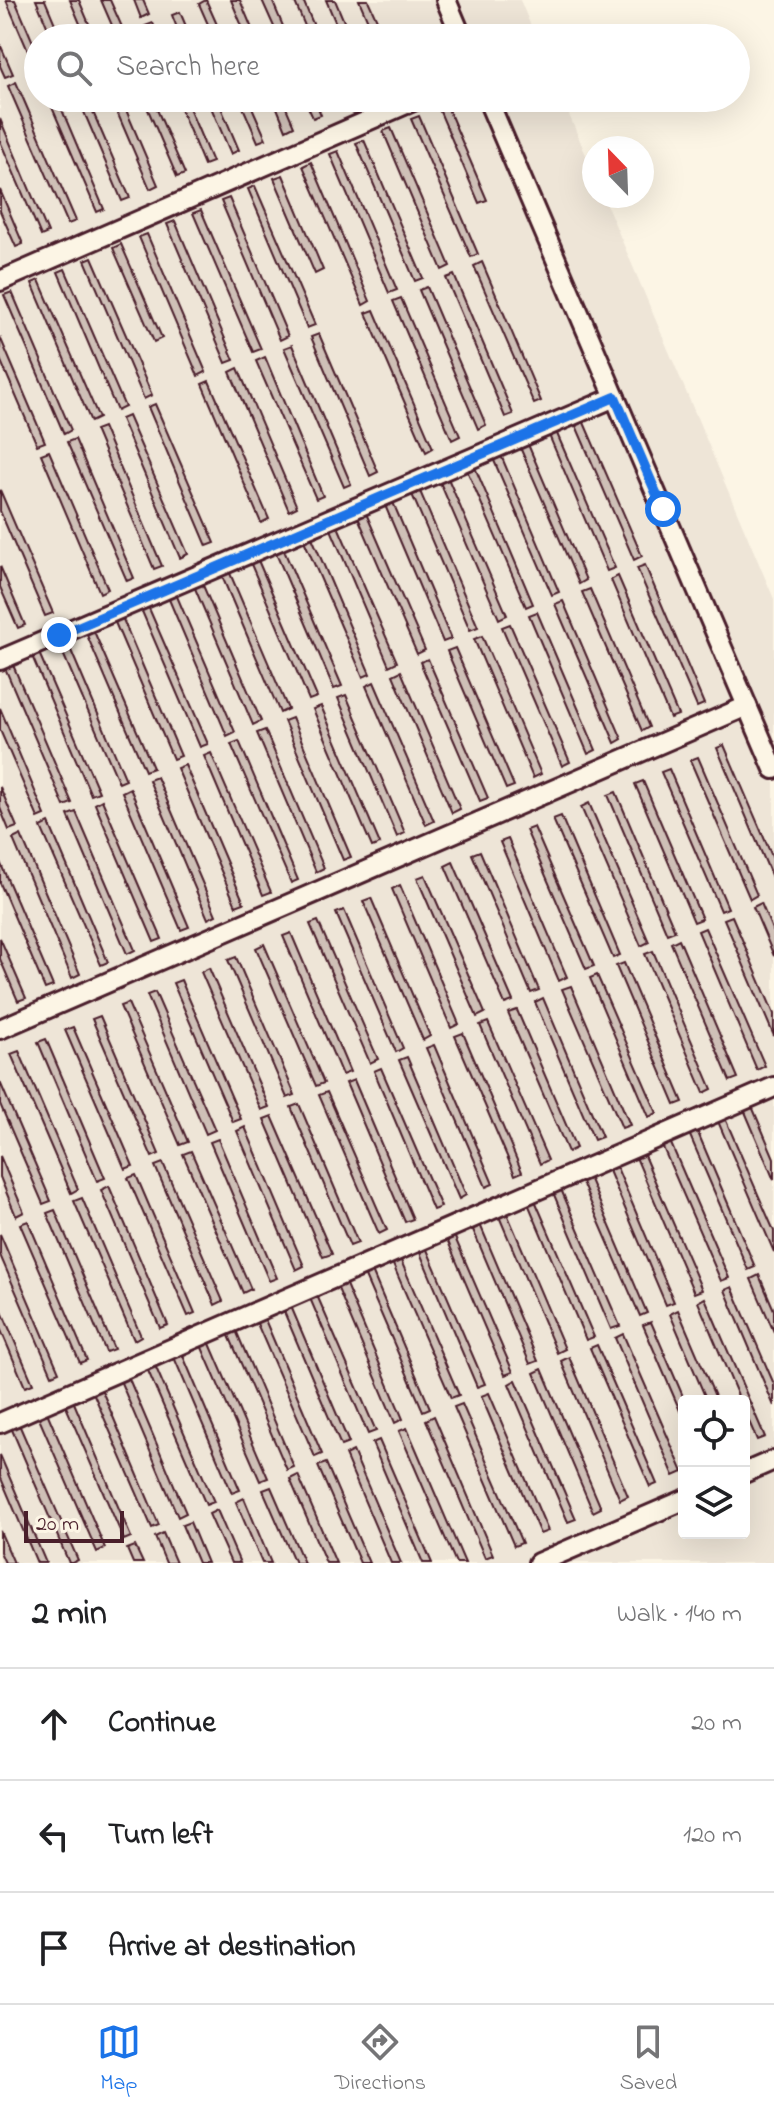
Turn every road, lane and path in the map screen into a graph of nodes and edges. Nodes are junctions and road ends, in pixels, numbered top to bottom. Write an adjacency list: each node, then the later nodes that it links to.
1 (446, 0): 2 (lane)
2 (456, 24)
3 (388, 112): 5 (lane)
4 (493, 112): 6 (lane)
5 (0, 281)
6 (615, 397): 7 (lane); 8 (lane)
7 (0, 660)
8 (747, 706): 9 (lane); 10 (lane)
9 (774, 769)
10 (0, 1029)
11 (774, 1087): 12 (lane)
12 (0, 1423)
13 (774, 1460): 14 (lane)
14 (750, 1470)
15 (678, 1503): 16 (lane)
16 (538, 1563)

